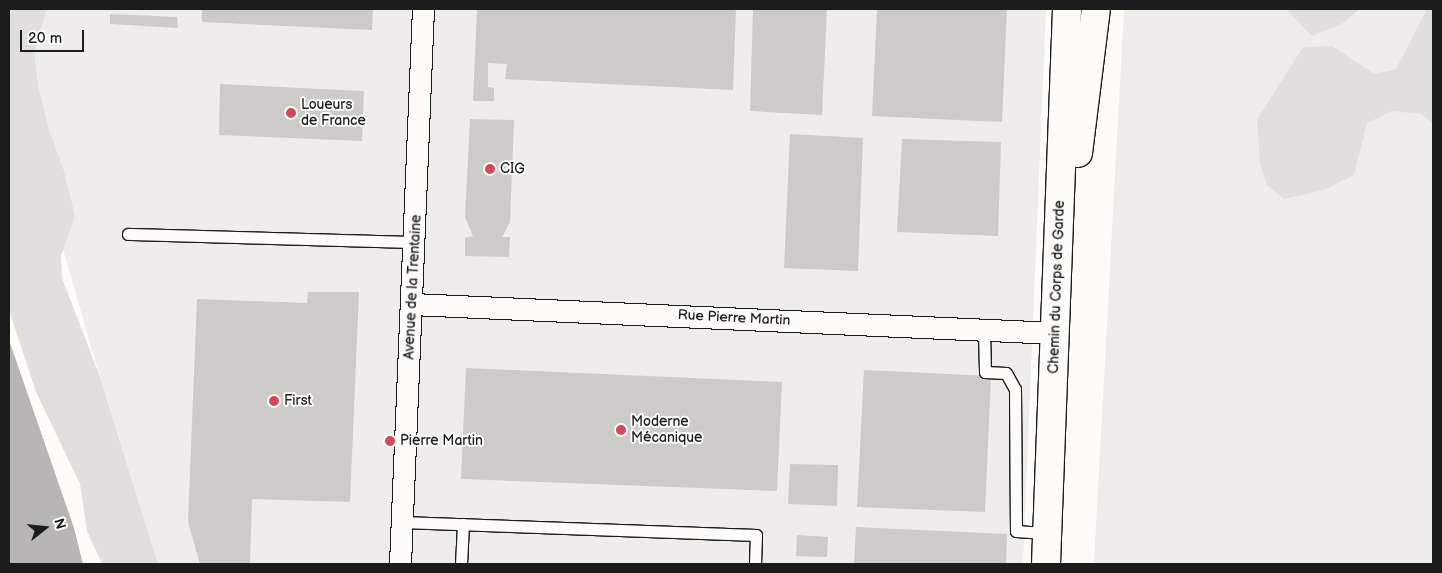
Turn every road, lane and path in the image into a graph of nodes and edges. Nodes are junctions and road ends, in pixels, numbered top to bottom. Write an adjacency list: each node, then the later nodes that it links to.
1 (423, 9): 5 (street, Avenue de la Trentaine)
2 (1067, 9): 8 (street, Chemin du Corps de Garde)
3 (1096, 9): 8 (street)
4 (128, 234): 5 (lane)
5 (415, 242): 6 (street, Avenue de la Trentaine)
6 (412, 304): 7 (street, Rue Pierre Martin); 9 (street, Avenue de la Trentaine)
7 (984, 330): 8 (street, Rue Pierre Martin); 11 (lane)
8 (1056, 333): 11 (street, Chemin du Corps de Garde)
9 (402, 522): 10 (lane); 12 (street, Avenue de la Trentaine)
10 (463, 524): 13 (lane); 14 (lane)
11 (1047, 533): 15 (street, Chemin du Corps de Garde)
12 (400, 564)
13 (461, 564)
14 (755, 564)
15 (1046, 564)

